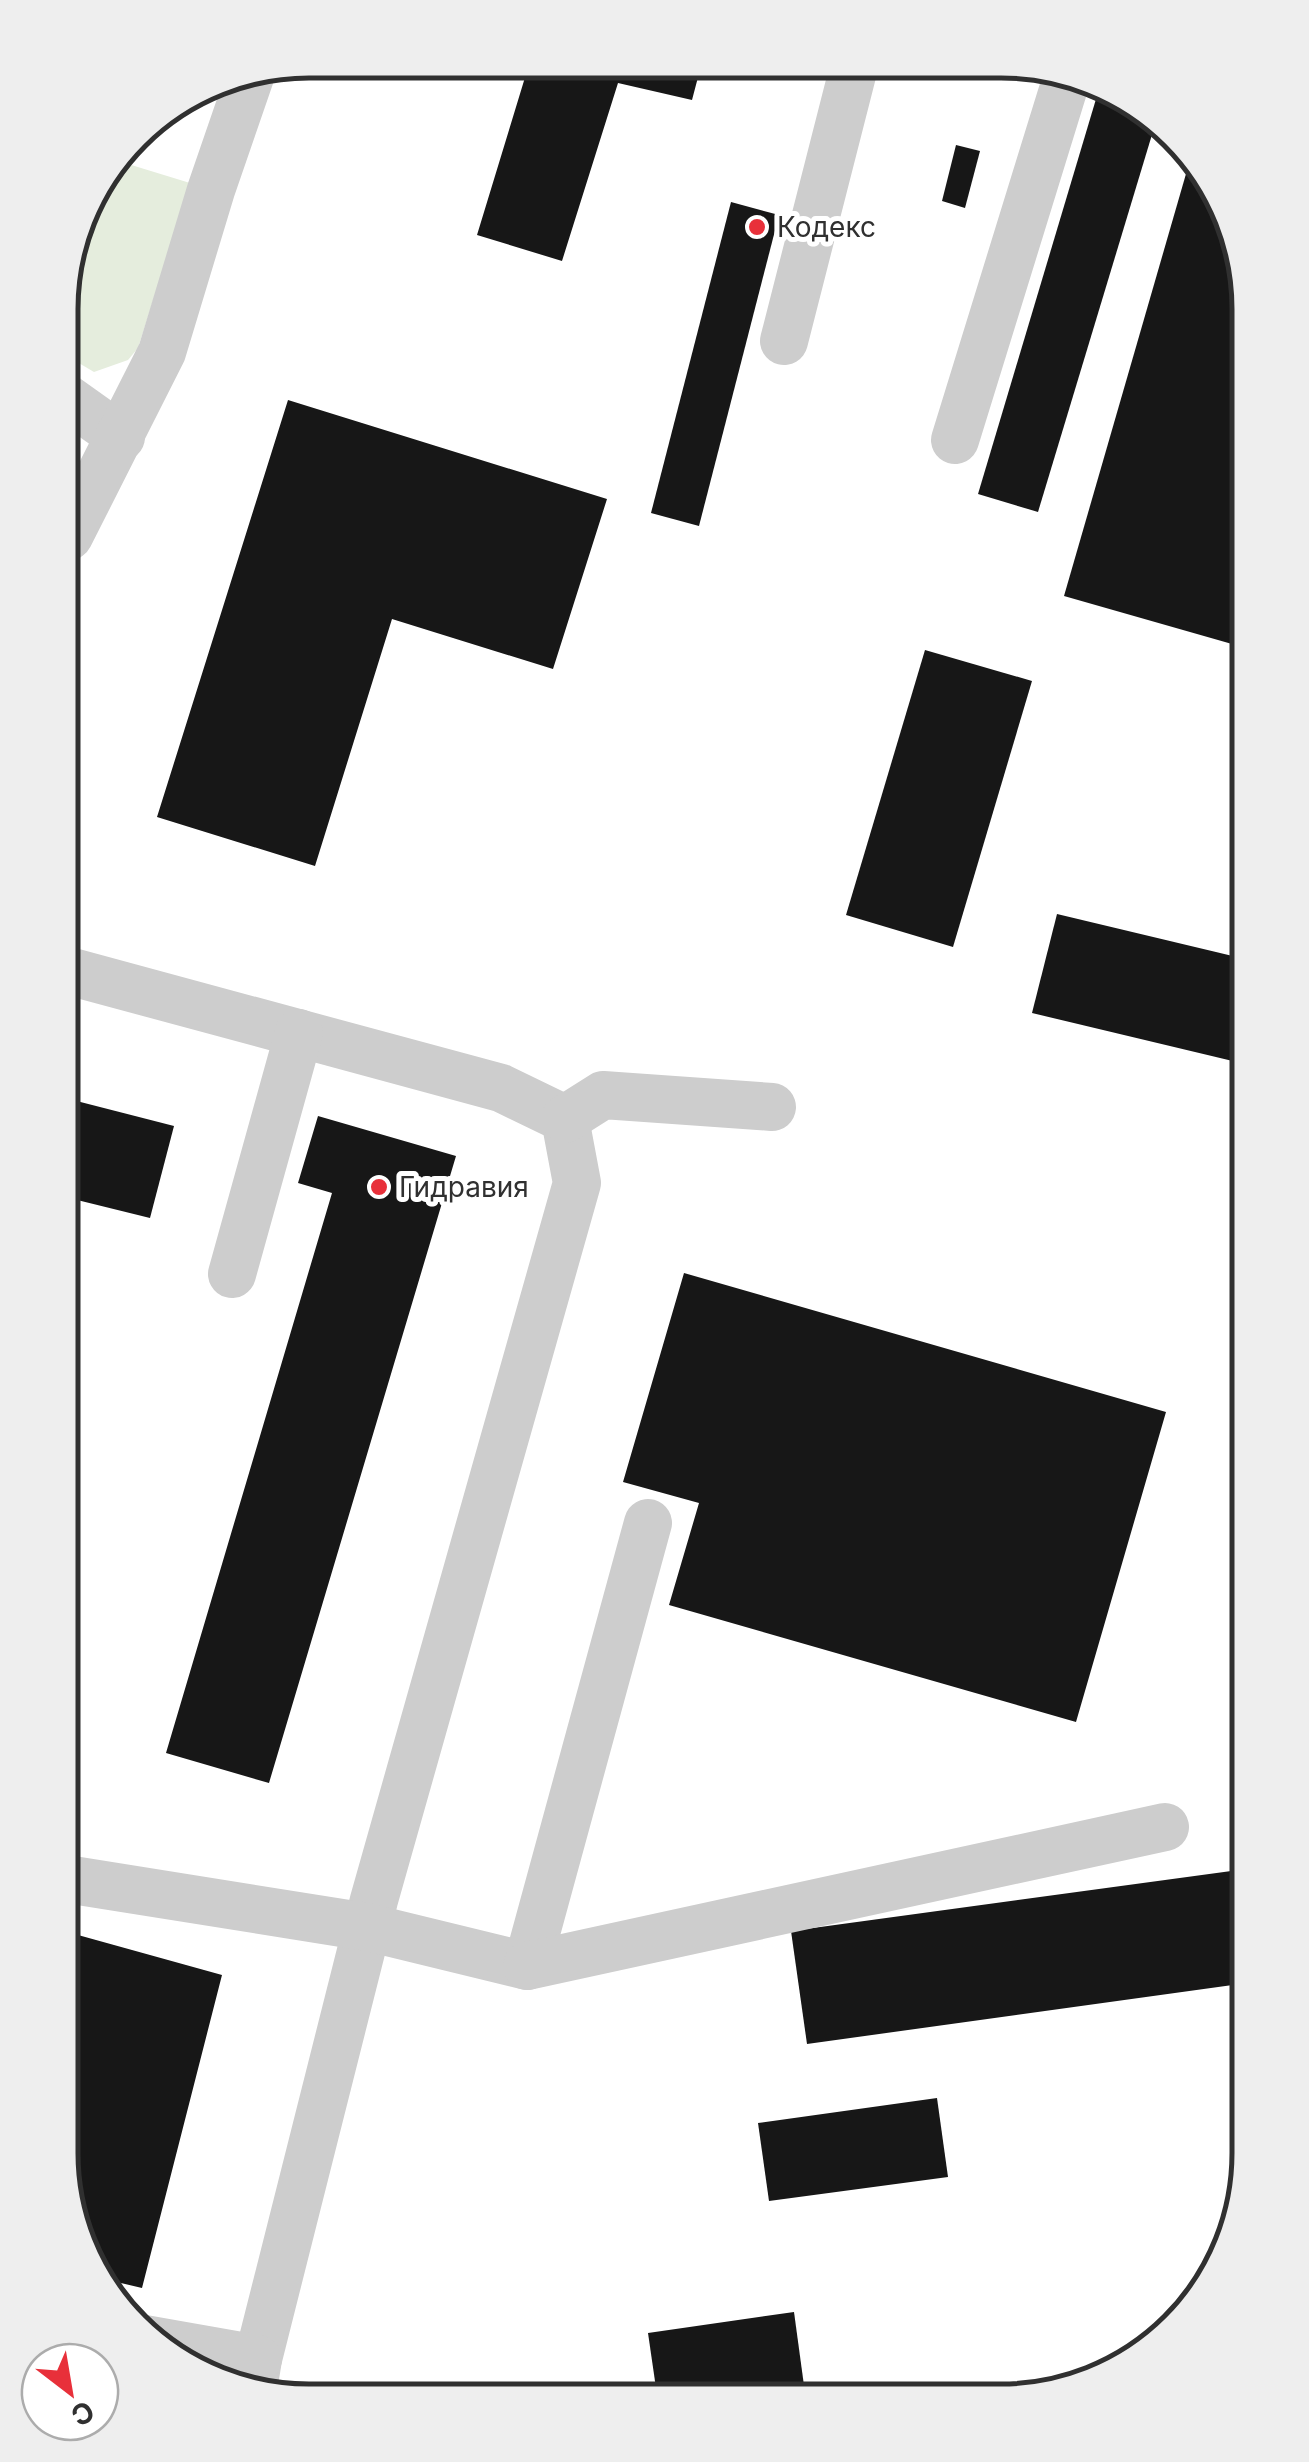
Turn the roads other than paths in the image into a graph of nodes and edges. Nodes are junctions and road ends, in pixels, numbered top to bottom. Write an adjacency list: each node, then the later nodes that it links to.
1 (851, 78): 4 (lane)
2 (249, 85): 6 (lane)
3 (1064, 87): 7 (lane)
4 (784, 341)
5 (78, 406): 6 (lane)
6 (121, 437): 8 (lane)
7 (955, 440)
8 (78, 517)
9 (78, 973): 10 (lane)
10 (299, 1033): 12 (lane); 13 (lane)
11 (772, 1107): 12 (lane)
12 (565, 1119): 17 (lane)
13 (232, 1274)
14 (648, 1523): 18 (lane)
15 (1166, 1827): 18 (lane)
16 (78, 1881): 17 (lane)
17 (367, 1927): 18 (lane); 20 (lane)
18 (527, 1966)
19 (195, 2355): 20 (lane)
20 (256, 2374)

